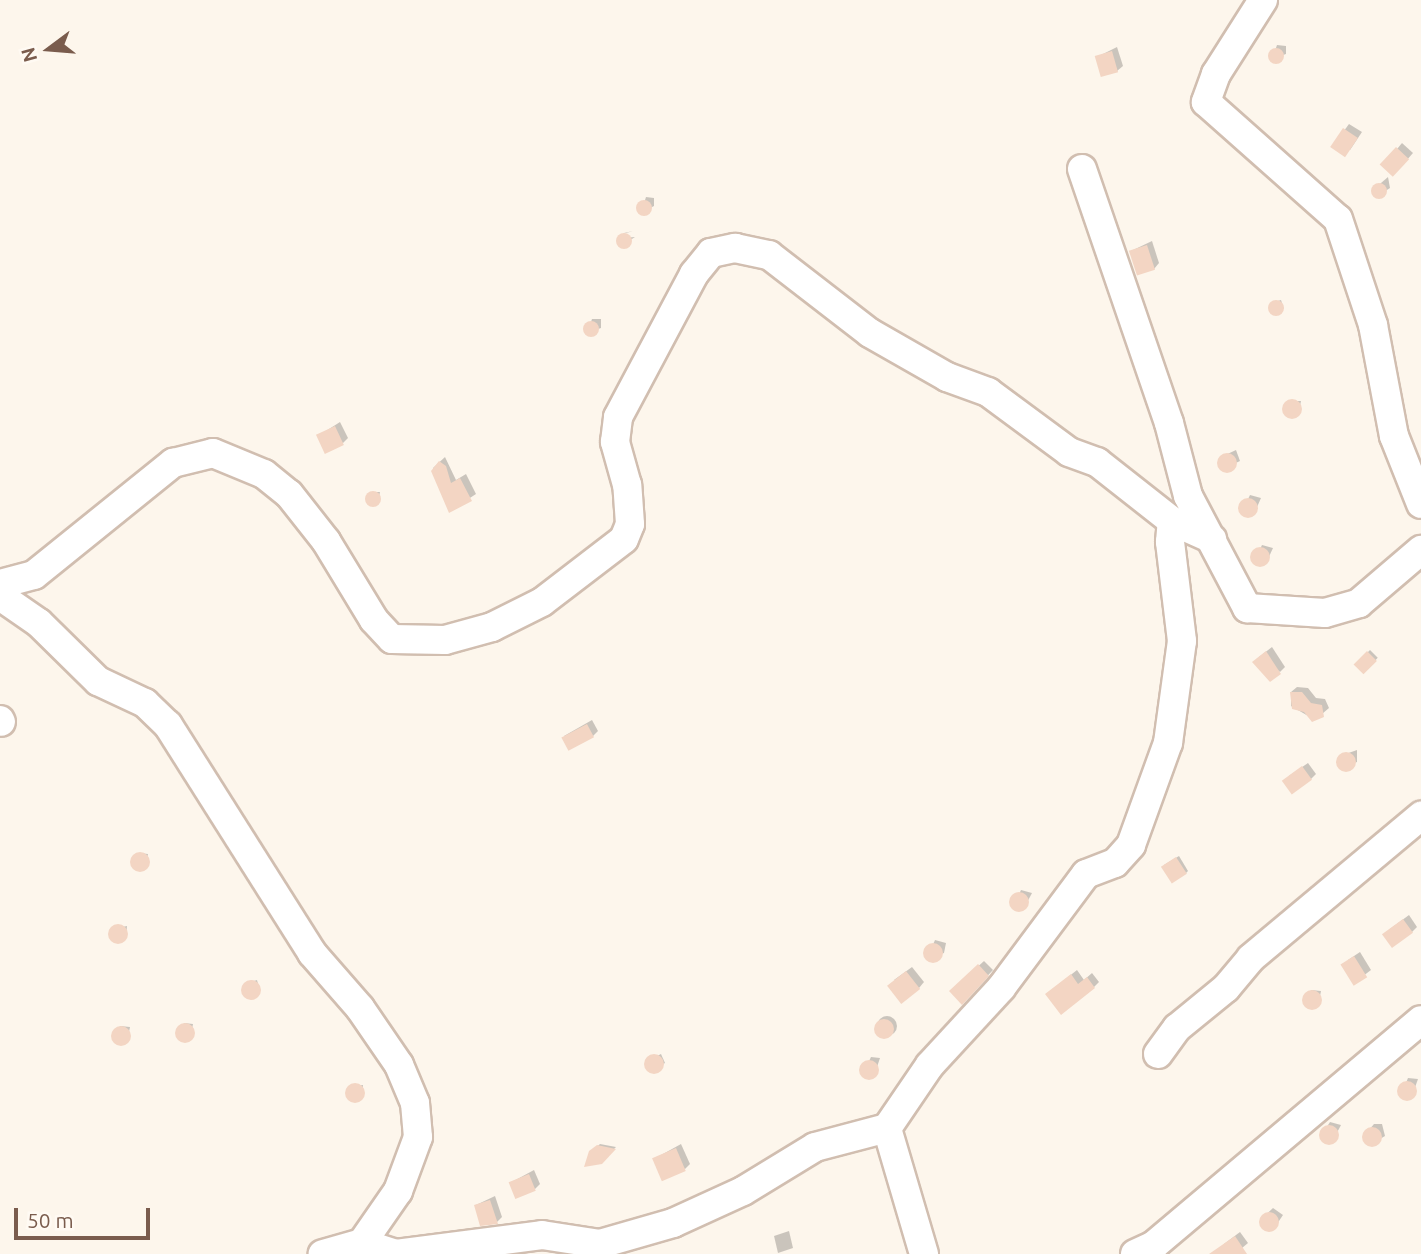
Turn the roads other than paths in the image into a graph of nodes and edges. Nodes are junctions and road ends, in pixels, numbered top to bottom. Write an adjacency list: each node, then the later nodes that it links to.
1 (1264, 0): 3 (street)
2 (1082, 169): 5 (street)
3 (1421, 504)
4 (1172, 521): 5 (street); 7 (street); 12 (street)
5 (1212, 539): 6 (street)
6 (1421, 550)
7 (0, 584)
8 (0, 596): 13 (street)
9 (1421, 816): 11 (street)
10 (1421, 1020): 16 (street)
11 (1158, 1054)
12 (887, 1128): 13 (street); 15 (street)
13 (362, 1243): 14 (street)
14 (323, 1254)
15 (924, 1254)
16 (1135, 1254)

